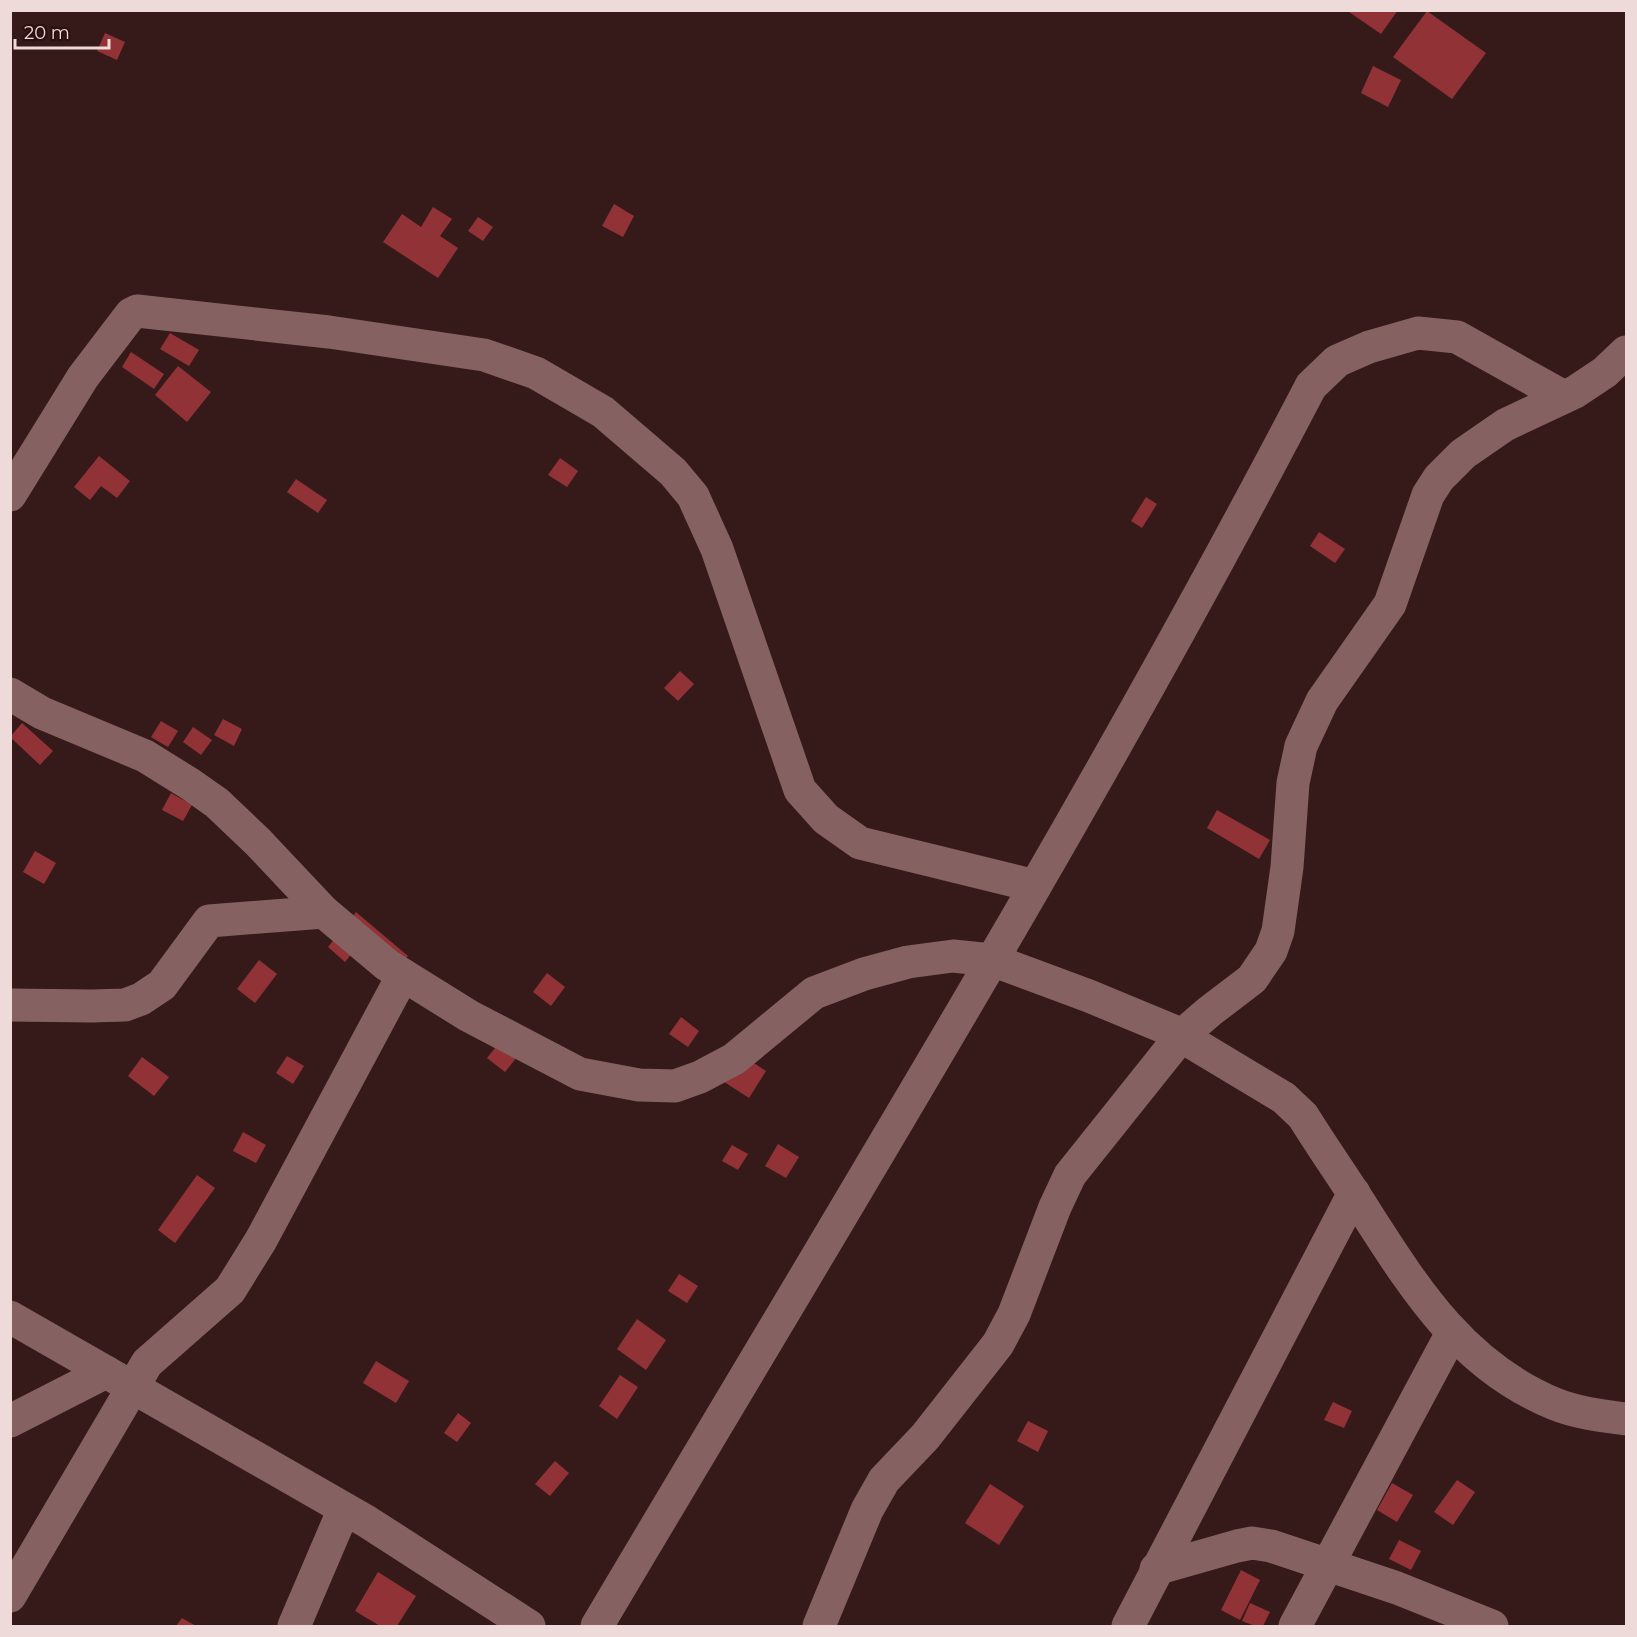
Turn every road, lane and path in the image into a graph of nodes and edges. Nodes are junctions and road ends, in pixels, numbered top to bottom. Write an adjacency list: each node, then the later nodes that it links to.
1 (1626, 352): 2 (street)
2 (1564, 397): 5 (street); 10 (street)
3 (10, 495): 5 (street)
4 (10, 694): 6 (street)
5 (1035, 886): 7 (street)
6 (324, 912): 8 (street); 9 (street)
7 (992, 960): 8 (street); 10 (street); 24 (street)
8 (403, 975): 14 (street)
9 (10, 1005)
10 (1181, 1036): 11 (street); 25 (street)
11 (1354, 1193): 13 (street); 19 (street)
12 (10, 1317): 14 (street)
13 (1452, 1333): 15 (street); 18 (street)
14 (119, 1380): 16 (street); 17 (street); 20 (street)
15 (1626, 1419)
16 (10, 1421)
17 (344, 1509): 22 (street); 23 (street)
18 (1327, 1564): 19 (street); 21 (street); 27 (street)
19 (1156, 1569): 26 (street)
20 (10, 1596)
21 (1452, 1619): 28 (street)
22 (294, 1626)
23 (529, 1626)
24 (597, 1626)
25 (819, 1626)
26 (1128, 1626)
27 (1295, 1626)
28 (1492, 1626)

